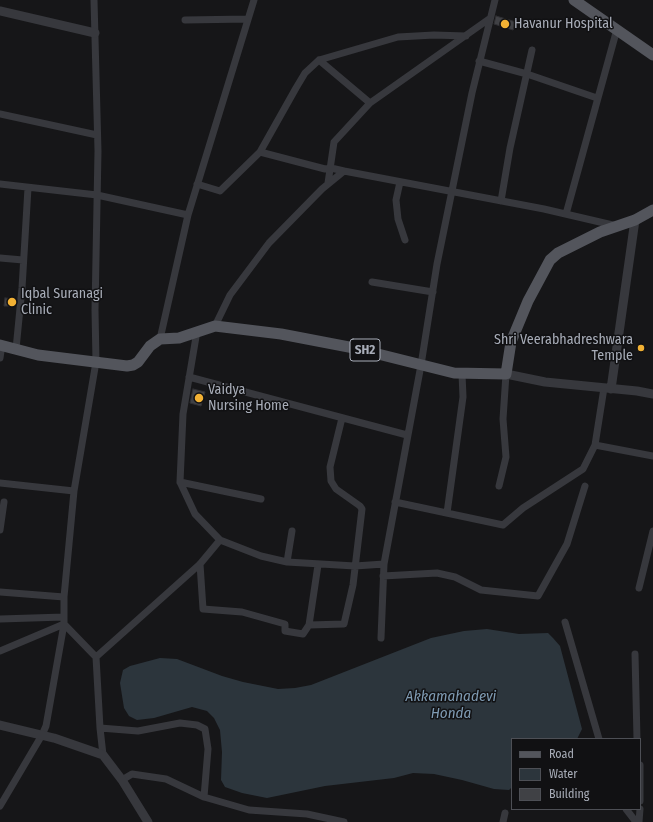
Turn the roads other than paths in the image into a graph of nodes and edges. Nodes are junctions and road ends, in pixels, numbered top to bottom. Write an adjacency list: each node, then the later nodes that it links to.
1 (94, 0): 10 (street)
2 (254, 0): 6 (street)
3 (495, 0): 7 (street)
4 (574, 0): 9 (main road)
5 (0, 11): 10 (street)
6 (248, 19): 8 (street); 27 (street)
7 (489, 19): 11 (street); 15 (street)
8 (185, 20)
9 (617, 28): 13 (main road); 17 (street)
10 (95, 33): 20 (street)
11 (466, 36): 14 (street); 18 (street)
12 (532, 50): 16 (street)
13 (653, 55)
14 (319, 60): 18 (street); 21 (street)
15 (479, 61): 16 (street); 29 (street)
16 (527, 74): 17 (street); 31 (street)
17 (597, 98): 33 (street)
18 (370, 103): 22 (street)
19 (0, 114): 20 (street)
20 (97, 135): 30 (street)
21 (260, 152): 22 (street); 27 (street)
22 (331, 168): 23 (street); 25 (street)
23 (344, 171): 24 (street); 25 (street)
24 (400, 182): 29 (street); 37 (street)
25 (328, 183): 42 (street)
26 (0, 184): 28 (street)
27 (198, 184): 34 (street)
28 (28, 188): 30 (street); 39 (street)
29 (452, 192): 31 (street); 41 (street)
30 (97, 195): 34 (street); 48 (street)
31 (501, 201): 33 (street)
32 (653, 210): 35 (main road)
33 (566, 214): 36 (street)
34 (188, 215): 44 (street)
35 (635, 220): 36 (main road); 53 (street)
36 (617, 226): 51 (main road)
37 (405, 240)
38 (0, 258): 39 (street)
39 (23, 260): 46 (street)
40 (372, 282): 41 (street)
41 (433, 292): 49 (street)
42 (214, 326): 43 (main road, SH2); 49 (main road, SH2)
43 (197, 331): 44 (main road, SH2); 52 (street)
44 (160, 339): 48 (main road)
45 (1, 345): 46 (main road); 47 (street)
46 (16, 349): 48 (main road)
47 (0, 358)
48 (96, 362): 63 (street)
49 (421, 365): 50 (main road, SH2); 56 (street)
50 (462, 374): 51 (main road, SH2); 67 (street)
51 (506, 374): 53 (street); 61 (street)
52 (190, 377): 55 (street); 59 (street)
53 (607, 389): 54 (street); 57 (street)
54 (653, 394)
55 (342, 418): 56 (street); 76 (street)
56 (407, 435): 66 (street)
57 (595, 445): 58 (street); 67 (street)
58 (653, 456)
59 (180, 482): 64 (street); 71 (street)
60 (0, 483): 63 (street)
61 (499, 486)
62 (585, 486): 77 (street)
63 (74, 491): 80 (street)
64 (261, 499)
65 (4, 502): 68 (street)
66 (395, 502): 67 (street); 74 (street)
67 (447, 513)
68 (0, 530)
69 (292, 531): 72 (street)
70 (653, 531): 78 (street)
71 (220, 540): 72 (street); 73 (street)
72 (287, 562): 75 (street)
73 (200, 564): 84 (street); 88 (street)
74 (384, 564): 76 (street); 77 (street)
75 (318, 565): 76 (street); 84 (street)
76 (355, 566): 84 (street)
77 (383, 576): 85 (street)
78 (639, 588)
79 (0, 592): 80 (street)
80 (64, 596): 82 (street)
81 (0, 619): 82 (street)
82 (64, 621): 86 (street); 88 (street); 91 (street)
83 (565, 622): 92 (street)
84 (309, 625)
85 (381, 638)
86 (0, 651)
87 (635, 654): 93 (street)
88 (96, 657): 90 (street)
89 (0, 725): 91 (street)
90 (100, 728): 94 (street); 96 (street)
91 (42, 735): 94 (street); 97 (street)
92 (599, 738)
93 (637, 738)
94 (103, 755): 95 (street)
95 (122, 780): 96 (street); 101 (street)
96 (204, 797): 102 (street)
97 (0, 806)
98 (627, 810): 104 (street)
99 (640, 810): 105 (street)
100 (505, 813): 103 (street)
101 (148, 822)
102 (344, 822)
103 (503, 822)
104 (636, 822)
105 (639, 822)

